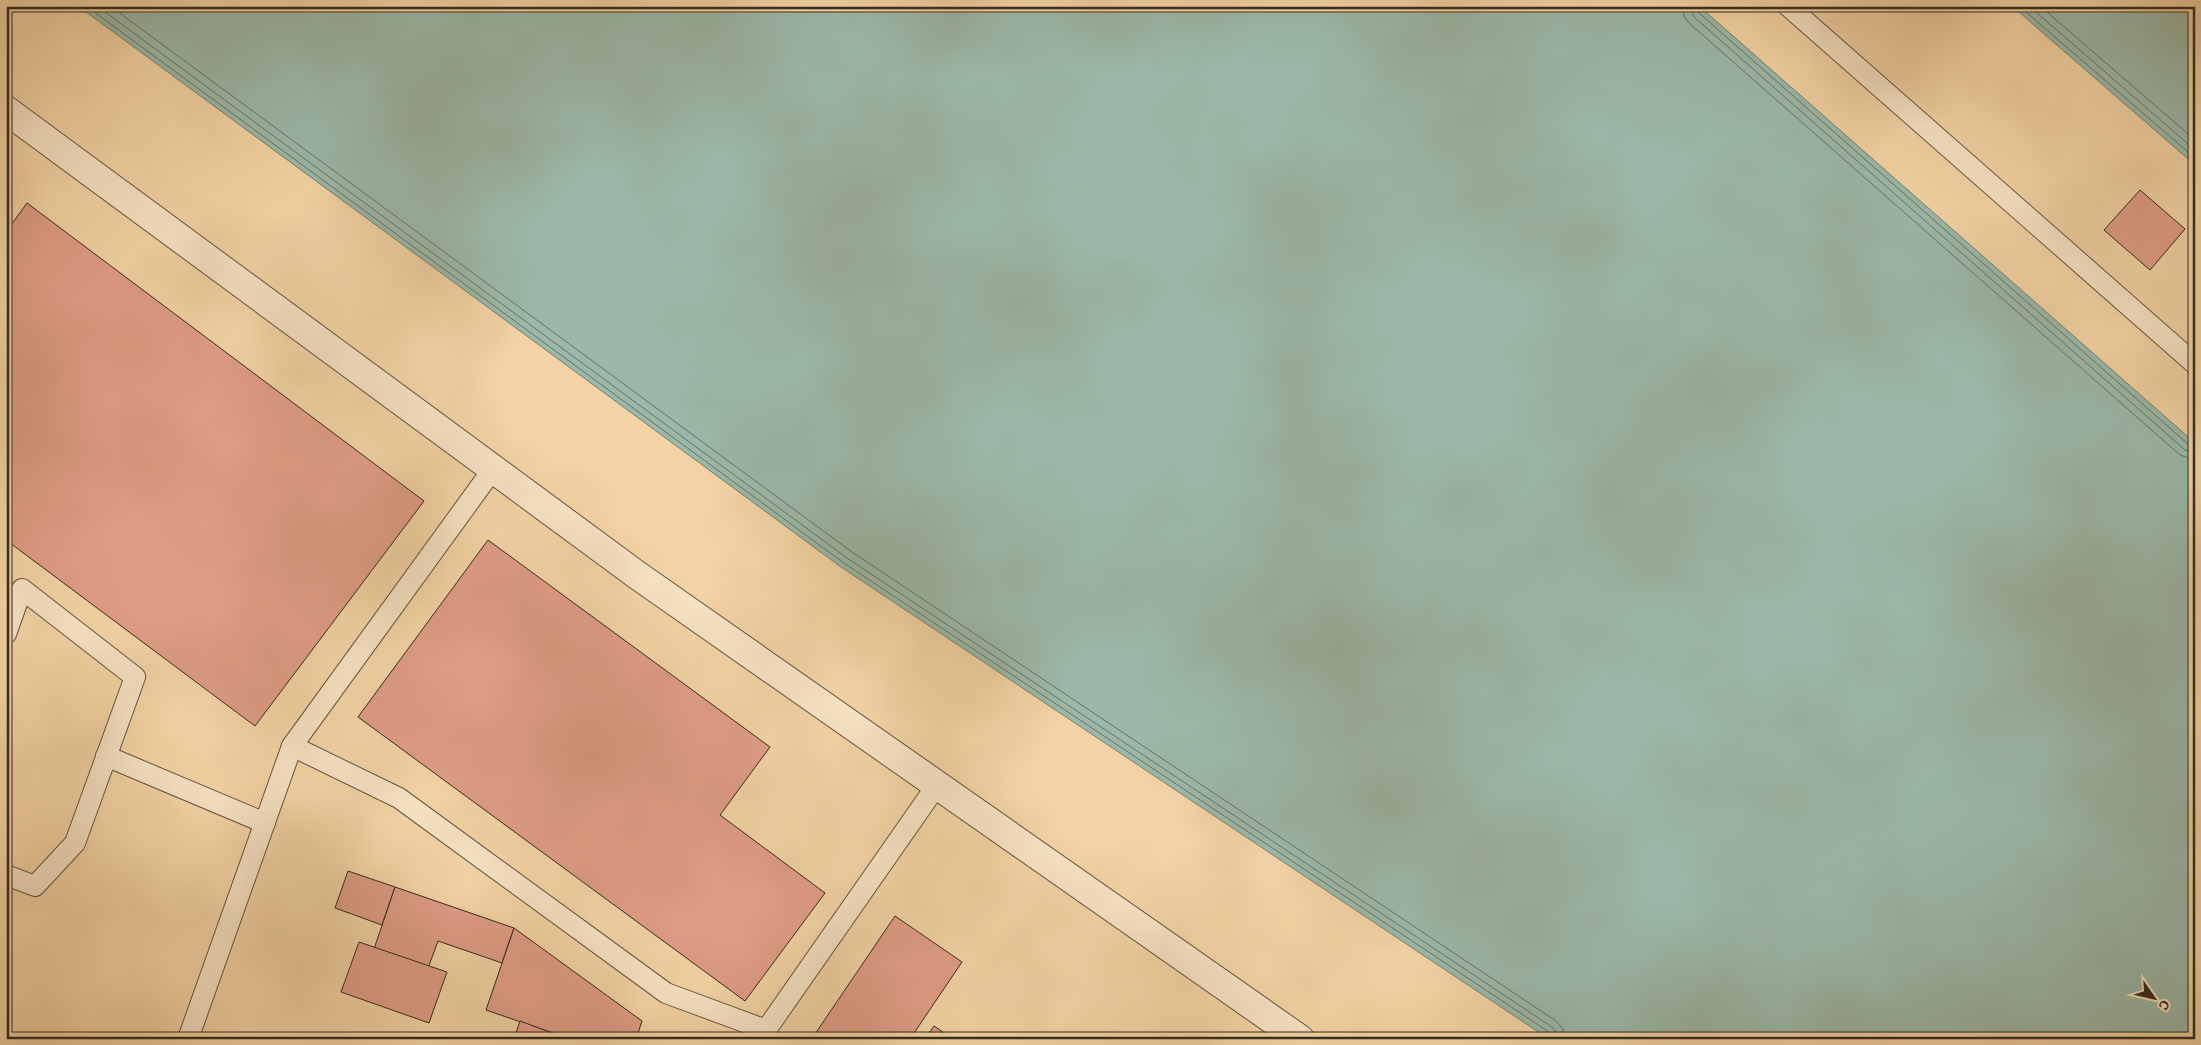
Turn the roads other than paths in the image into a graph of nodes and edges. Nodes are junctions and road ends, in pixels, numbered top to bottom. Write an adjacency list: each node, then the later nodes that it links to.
1 (1788, 6): 3 (lane)
2 (6, 110): 4 (street)
3 (2195, 364)
4 (493, 469): 6 (lane); 8 (street)
5 (6, 634): 7 (lane)
6 (292, 746): 8 (lane); 9 (lane)
7 (106, 756): 9 (lane); 10 (lane)
8 (937, 785): 12 (street)
9 (265, 823): 11 (lane)
10 (6, 875)
11 (188, 1039)
12 (1300, 1039)

